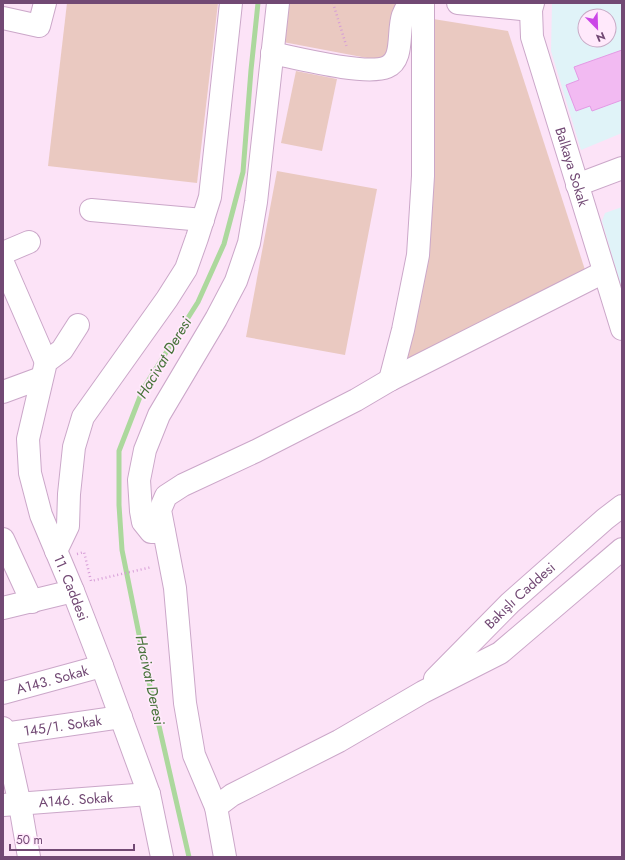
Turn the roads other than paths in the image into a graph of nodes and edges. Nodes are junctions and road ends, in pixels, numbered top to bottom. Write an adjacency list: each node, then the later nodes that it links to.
1 (44, 3): 8 (street)
2 (231, 3): 13 (street)
3 (278, 3): 9 (street)
4 (414, 3): 9 (street)
5 (423, 3): 21 (street)
6 (458, 3): 7 (street)
7 (532, 7): 11 (street, Balkaya Sokak)
8 (3, 18)
9 (272, 54): 24 (street)
10 (622, 168): 11 (street)
11 (577, 185): 17 (street, Balkaya Sokak)
12 (91, 210): 13 (street)
13 (203, 220): 27 (street)
14 (29, 242): 15 (street)
15 (3, 253)
16 (3, 262): 20 (street)
17 (604, 272): 19 (street, Balkaya Sokak); 21 (street)
18 (78, 326): 20 (street)
19 (622, 329)
20 (44, 370): 22 (street); 27 (street, 11. Caddesi)
21 (390, 380): 24 (street)
22 (5, 387)
23 (622, 506): 32 (street, Bakışlı Caddesi)
24 (164, 532): 38 (street)
25 (3, 539): 29 (street)
26 (622, 549): 32 (street, Bakışlı Caddesi)
27 (56, 551): 28 (street, 11. Caddesi)
28 (82, 586): 29 (street); 31 (street, 11. Caddesi)
29 (32, 602): 30 (street)
30 (3, 608)
31 (102, 666): 33 (street, A143. Sokak); 34 (street, 11. Caddesi)
32 (422, 692): 38 (street, Bakışlı Caddesi)
33 (3, 693)
34 (121, 717): 35 (street, 145/1. Sokak); 36 (street, 11. Caddesi)
35 (4, 731): 37 (street)
36 (149, 794): 37 (street, A146. Sokak); 40 (street, 11. Caddesi)
37 (12, 805): 39 (street)
38 (216, 807): 41 (street)
39 (29, 857)
40 (162, 857)
41 (225, 857)

